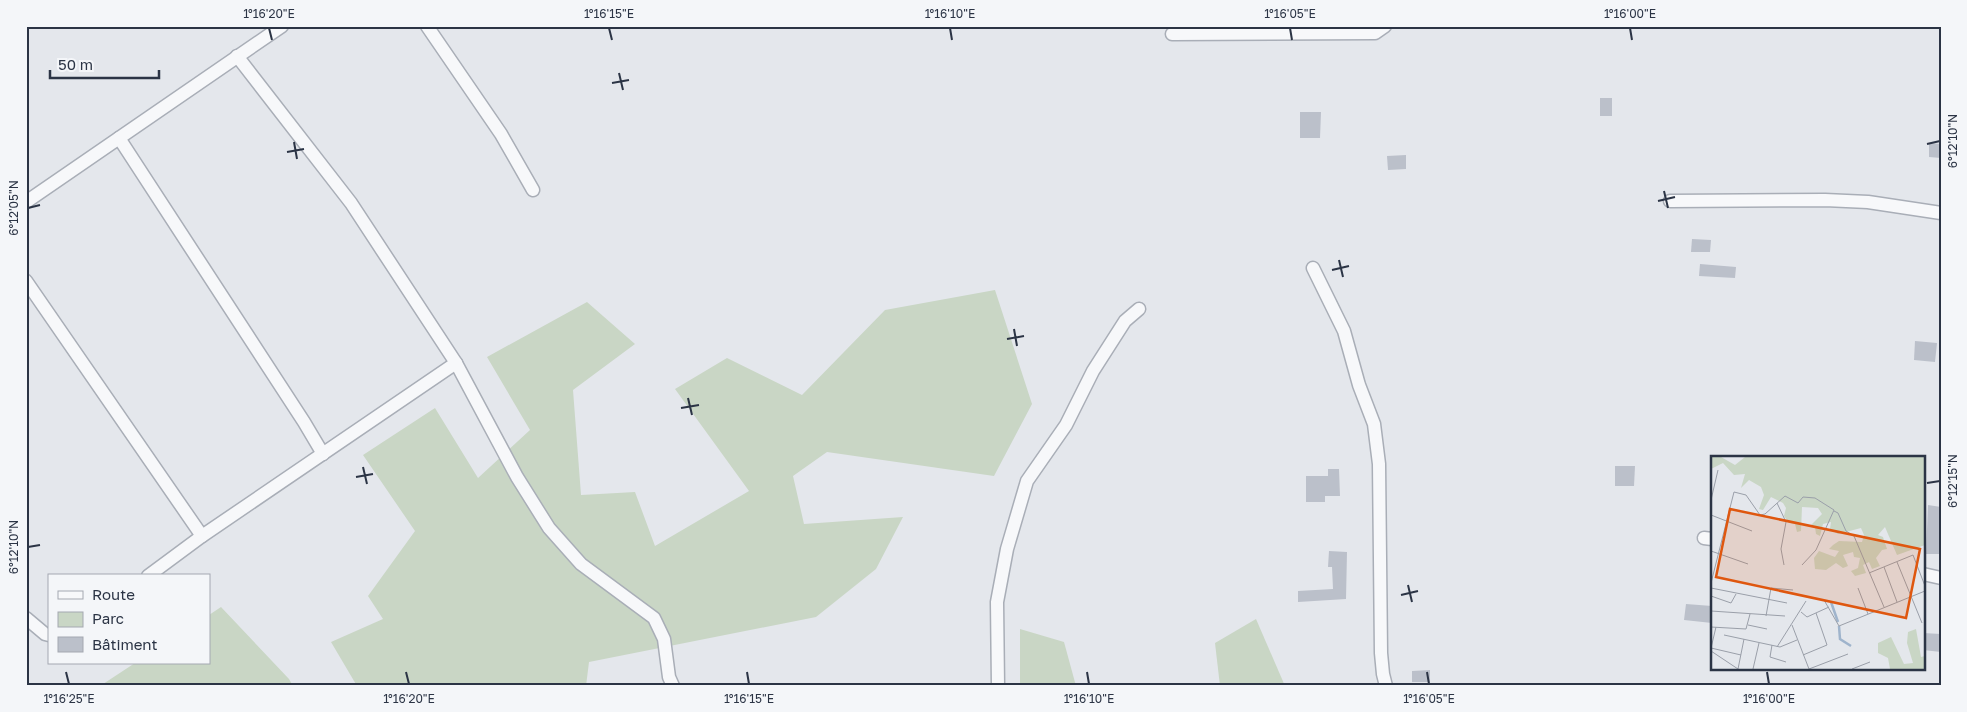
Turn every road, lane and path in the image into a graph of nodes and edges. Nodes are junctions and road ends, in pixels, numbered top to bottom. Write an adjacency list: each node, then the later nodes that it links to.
1 (282, 26): 5 (street)
2 (427, 26): 7 (street)
3 (1385, 26): 4 (street)
4 (1172, 34)
5 (237, 56): 6 (street); 14 (street)
6 (119, 138): 9 (street); 15 (street)
7 (532, 190)
8 (1670, 201): 10 (street)
9 (26, 202)
10 (1941, 213)
11 (1314, 268): 24 (street)
12 (26, 281): 16 (street)
13 (1139, 309): 23 (street)
14 (456, 363): 15 (street); 22 (street)
15 (323, 454): 16 (street)
16 (202, 536): 17 (street)
17 (151, 574)
18 (1924, 574): 19 (street)
19 (1941, 578)
20 (26, 618): 21 (street)
21 (48, 635)
22 (673, 686)
23 (998, 686)
24 (1386, 686)

